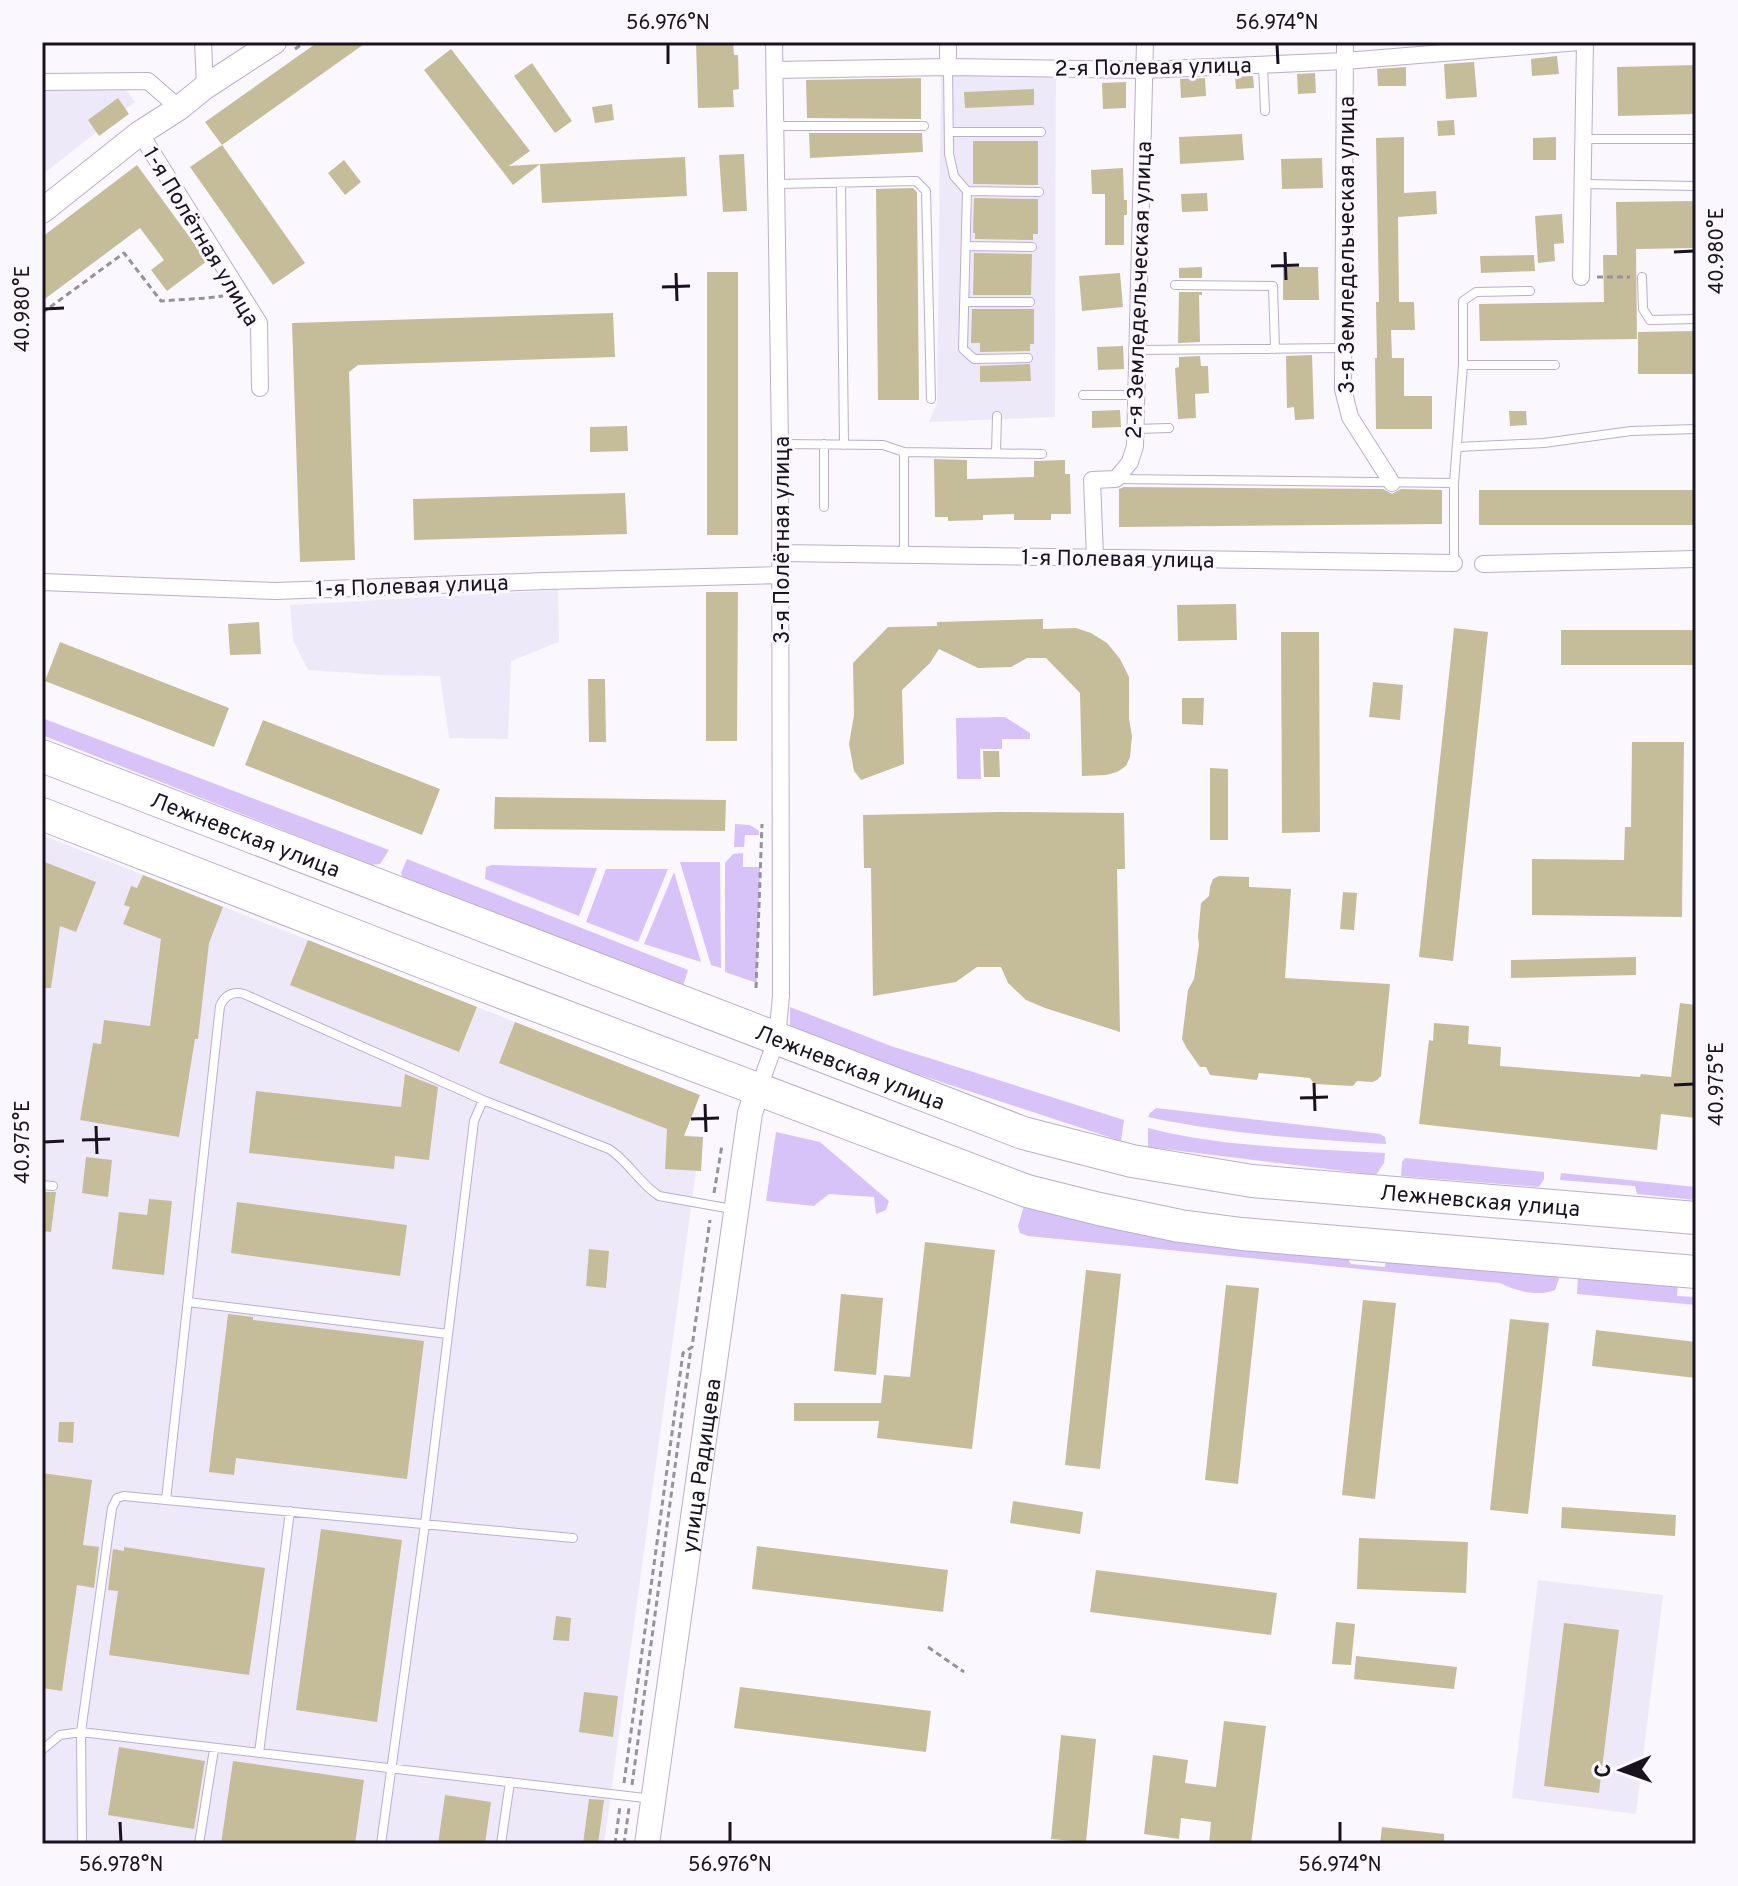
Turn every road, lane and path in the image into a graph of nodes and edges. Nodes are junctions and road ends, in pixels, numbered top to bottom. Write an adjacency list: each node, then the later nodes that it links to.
1 (203, 42): 15 (street)
2 (274, 42): 15 (street)
3 (774, 42): 12 (street, 3-я Полётная улица)
4 (948, 42): 11 (street)
5 (1145, 42): 13 (street, 2-я Земледельческая улица)
6 (1345, 42): 9 (street, 3-я Земледельческая улица)
7 (1579, 42): 9 (street, 2-я Полевая улица)
8 (1585, 42): 23 (street)
9 (1345, 61): 10 (street, 2-я Полевая улица); 43 (street, 3-я Земледельческая улица)
10 (1263, 64): 13 (street, 2-я Полевая улица); 17 (lane)
11 (948, 67): 12 (street, 2-я Полевая улица); 13 (street, 2-я Полевая улица); 20 (lane)
12 (775, 70): 18 (street, 3-я Полётная улица)
13 (1145, 70): 45 (street, 2-я Земледельческая улица)
14 (42, 82): 16 (street)
15 (205, 87): 16 (street)
16 (179, 108): 22 (street)
17 (1265, 111)
18 (775, 126): 19 (lane); 26 (street, 3-я Полётная улица)
19 (924, 126)
20 (949, 132): 21 (lane); 29 (lane)
21 (1041, 132)
22 (140, 133): 31 (street); 38 (street, 1-я Полётная улица)
23 (1583, 139): 24 (lane); 27 (street)
24 (1696, 139)
25 (841, 183): 26 (lane); 52 (lane); 59 (lane)
26 (777, 184): 57 (street, 3-я Полётная улица)
27 (1582, 184): 28 (lane); 34 (street)
28 (1696, 186)
29 (967, 191): 30 (lane); 32 (lane)
30 (1039, 192)
31 (42, 211)
32 (966, 246): 33 (lane); 39 (lane)
33 (1032, 247)
34 (1581, 277): 35 (path)
35 (1642, 277): 42 (lane)
36 (1175, 285): 44 (lane)
37 (1530, 291): 47 (lane)
38 (239, 293): 41 (path); 49 (street, 1-я Полётная улица)
39 (965, 302): 40 (lane); 46 (lane)
40 (1030, 302)
41 (42, 313)
42 (1696, 319)
43 (1343, 348): 44 (lane); 65 (street, 3-я Земледельческая улица)
44 (1275, 349): 45 (lane)
45 (1137, 350): 51 (street, 2-я Земледельческая улица)
46 (1028, 358)
47 (1463, 365): 48 (lane); 60 (lane)
48 (1555, 365)
49 (260, 388)
50 (1083, 395): 51 (lane)
51 (1136, 395): 55 (street, 2-я Земледельческая улица)
52 (931, 399)
53 (997, 416): 62 (lane)
54 (1169, 428): 55 (lane)
55 (1135, 429): 64 (street, 2-я Земледельческая улица)
56 (1696, 429): 60 (lane)
57 (780, 444): 58 (lane); 68 (street, 3-я Полётная улица)
58 (824, 444): 59 (lane); 67 (lane)
59 (844, 445): 61 (lane)
60 (1457, 447): 66 (lane)
61 (904, 452): 62 (lane); 69 (lane)
62 (996, 453): 63 (lane)
63 (1042, 454)
64 (1116, 479): 65 (lane); 70 (street, 2-я Земледельческая улица)
65 (1392, 483): 66 (lane)
66 (1454, 483): 72 (lane)
67 (824, 507)
68 (781, 553): 69 (street, 1-я Полевая улица); 74 (street, 3-я Полётная улица)
69 (904, 555): 70 (street, 1-я Полевая улица)
70 (1095, 557): 72 (street, 1-я Полевая улица)
71 (1696, 559): 73 (street)
72 (1454, 563)
73 (1483, 564)
74 (781, 575): 75 (street, 1-я Полевая улица); 78 (street, 3-я Полётная улица)
75 (42, 582)
76 (42, 756): 78 (highway, Лежневская улица)
77 (42, 814): 79 (highway)
78 (777, 1038): 79 (street, 3-я Полётная улица); 86 (highway, Лежневская улица)
79 (758, 1090): 85 (street, улица Радищева); 87 (highway)
80 (483, 1100): 84 (lane); 88 (lane); 89 (lane)
81 (724, 1134): 84 (path)
82 (42, 1185): 83 (lane)
83 (53, 1186)
84 (712, 1206): 85 (lane); 90 (path)
85 (736, 1209): 103 (street, улица Радищева)
86 (1696, 1218)
87 (1696, 1272)
88 (188, 1302): 89 (lane); 91 (lane)
89 (448, 1334): 93 (lane)
90 (692, 1347): 103 (path); 103 (path)
91 (166, 1500): 92 (lane); 97 (lane)
92 (290, 1511): 93 (lane); 100 (lane)
93 (425, 1524): 94 (lane); 101 (lane)
94 (573, 1538)
95 (928, 1647): 96 (path)
96 (964, 1672)
97 (81, 1732): 98 (lane); 99 (lane); 104 (lane)
98 (214, 1749): 100 (lane); 105 (lane)
99 (42, 1750)
100 (259, 1753): 101 (lane)
101 (391, 1768): 102 (lane); 106 (lane)
102 (510, 1782): 103 (lane); 107 (lane)
103 (635, 1796): 108 (path); 109 (path); 110 (street, улица Радищева)
104 (82, 1844)
105 (199, 1844)
106 (381, 1844)
107 (501, 1844)
108 (615, 1844)
109 (624, 1844)
110 (647, 1844)

